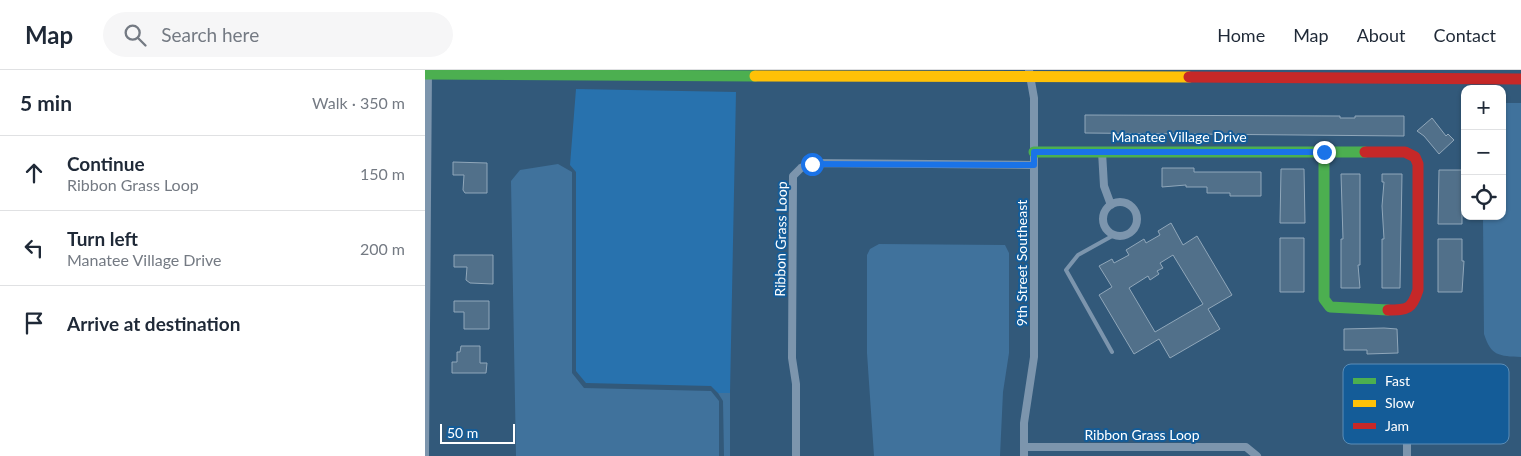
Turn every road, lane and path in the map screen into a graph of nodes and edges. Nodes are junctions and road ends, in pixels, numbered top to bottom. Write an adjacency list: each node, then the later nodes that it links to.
1 (427, 73): 2 (street); 11 (street)
2 (855, 74): 3 (street)
3 (1029, 74): 4 (street); 5 (street, 9th Street Southeast)
4 (1521, 79)
5 (1034, 152): 6 (street, Manatee Village Drive); 8 (street, 9th Street Southeast)
6 (1102, 152): 7 (street, Manatee Village Drive); 9 (street)
7 (1324, 152): 7 (street, Manatee Village Drive)
8 (1034, 165): 13 (street, 9th Street Southeast); 15 (street, Ribbon Grass Loop)
9 (1111, 205): 10 (street); 10 (street)
10 (1114, 235): 12 (lane)
11 (426, 301): 14 (street)
12 (1112, 352)
13 (1024, 447): 16 (street, 9th Street Southeast); 17 (street, Ribbon Grass Loop)
14 (425, 456)
15 (796, 456)
16 (1024, 456)
17 (1257, 456)

